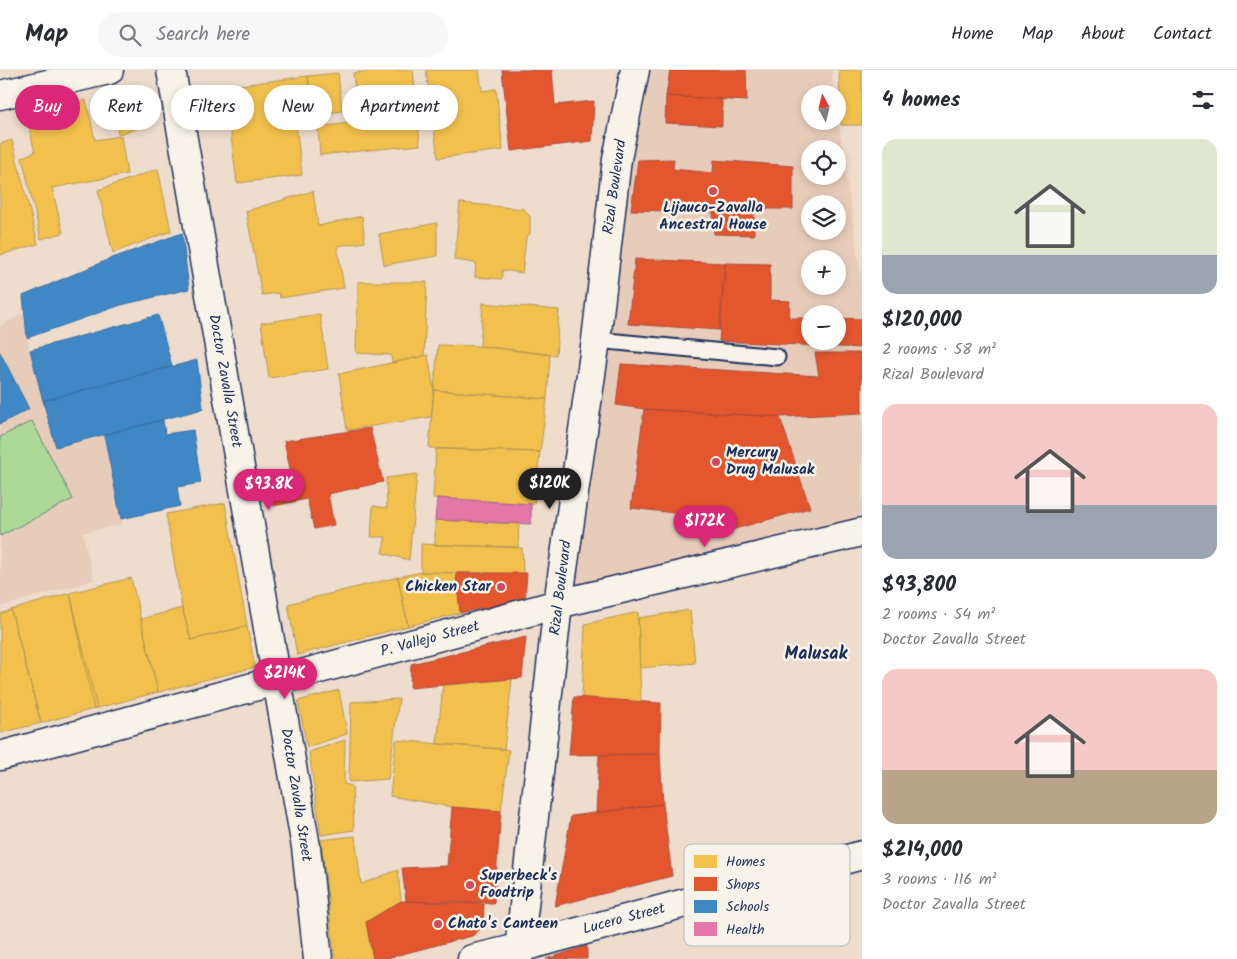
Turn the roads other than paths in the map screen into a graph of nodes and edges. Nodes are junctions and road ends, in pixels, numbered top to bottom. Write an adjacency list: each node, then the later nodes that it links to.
1 (109, 70): 4 (street)
2 (171, 70): 9 (street, Doctor Zavalla Street)
3 (636, 70): 5 (street, Rizal Boulevard)
4 (0, 96)
5 (596, 340): 6 (lane); 8 (street, Rizal Boulevard)
6 (777, 357)
7 (862, 532): 8 (street, P. Vallejo Street)
8 (558, 604): 9 (street, P. Vallejo Street); 12 (street, Rizal Boulevard)
9 (276, 681): 10 (street, P. Vallejo Street); 13 (street, Doctor Zavalla Street)
10 (0, 756)
11 (684, 906): 12 (street, Lucero Street)
12 (519, 953): 14 (street, Lucero Street)
13 (318, 959)
14 (472, 959)

